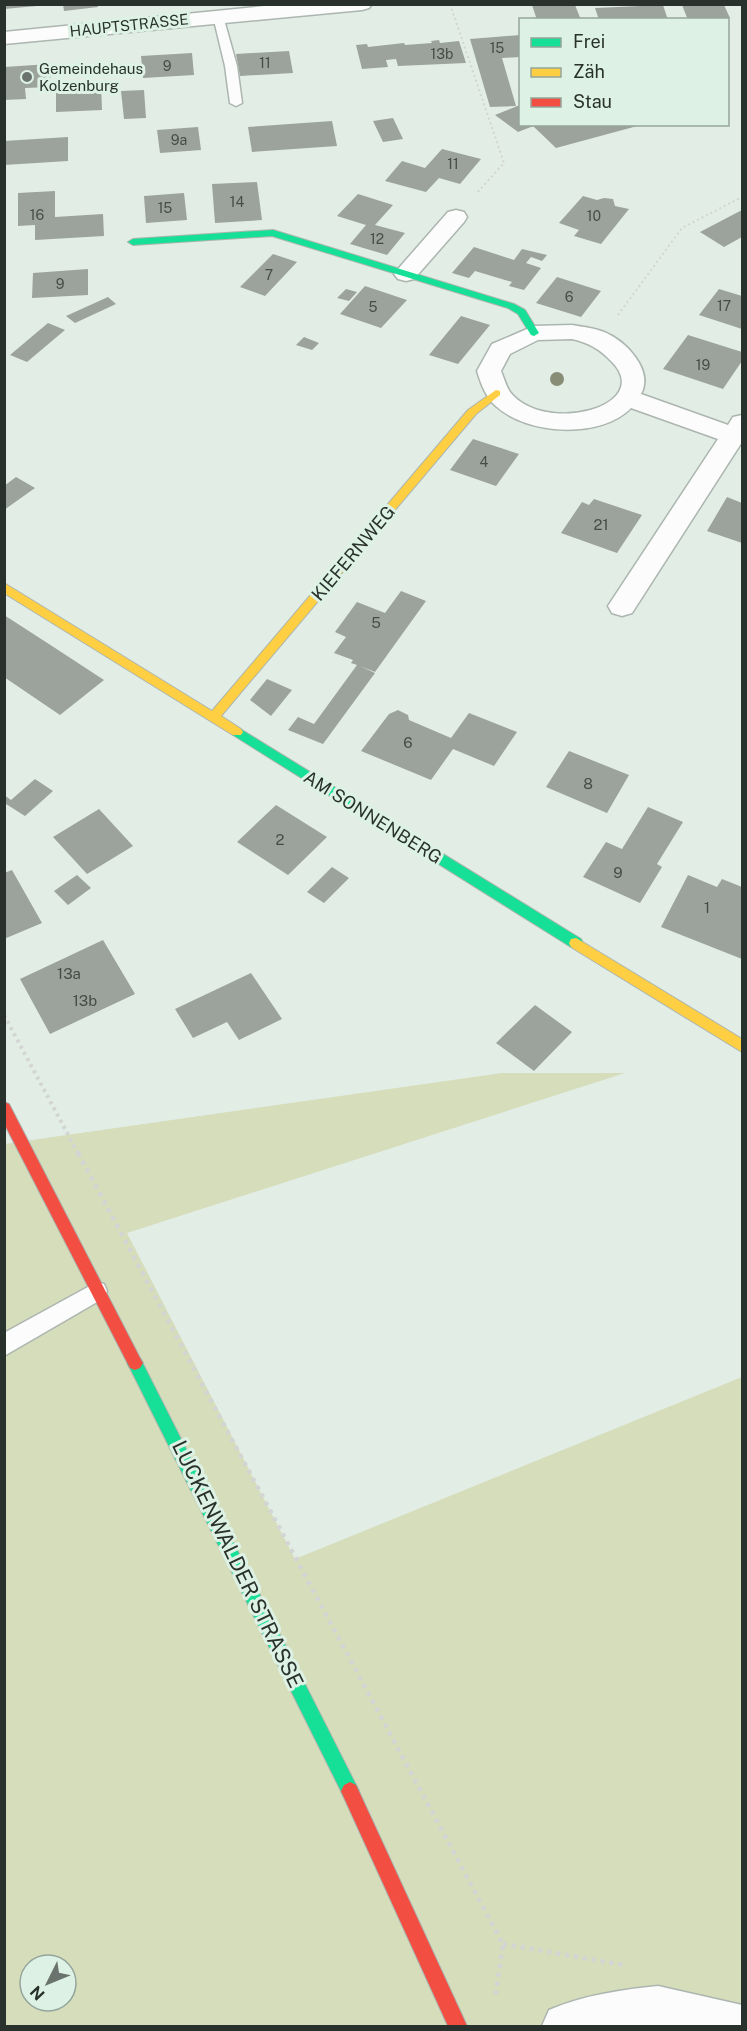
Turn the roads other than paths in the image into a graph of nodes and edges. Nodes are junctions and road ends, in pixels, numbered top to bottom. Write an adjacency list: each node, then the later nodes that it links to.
1 (362, 4): 2 (street, HAUPTSTRASSE)
2 (218, 16): 3 (street, HAUPTSTRASSE); 4 (lane)
3 (4, 38)
4 (236, 103)
5 (456, 218): 7 (street)
6 (133, 242): 7 (street)
7 (406, 274): 8 (street)
8 (534, 333): 9 (street); 10 (street)
9 (496, 393): 10 (street); 14 (street, KIEFERNWEG)
10 (628, 398): 11 (street)
11 (738, 430): 13 (street)
12 (4, 587): 14 (street, AM SONNENBERG)
13 (622, 606)
14 (214, 717): 15 (street, AM SONNENBERG)
15 (742, 1046)
16 (4, 1108): 17 (street, LUCKENWALDER STRASSE)
17 (97, 1291): 18 (lane); 20 (street, LUCKENWALDER STRASSE)
18 (4, 1346)
19 (668, 2018): 21 (street); 22 (street)
20 (458, 2026)
21 (565, 2026)
22 (738, 2026)

